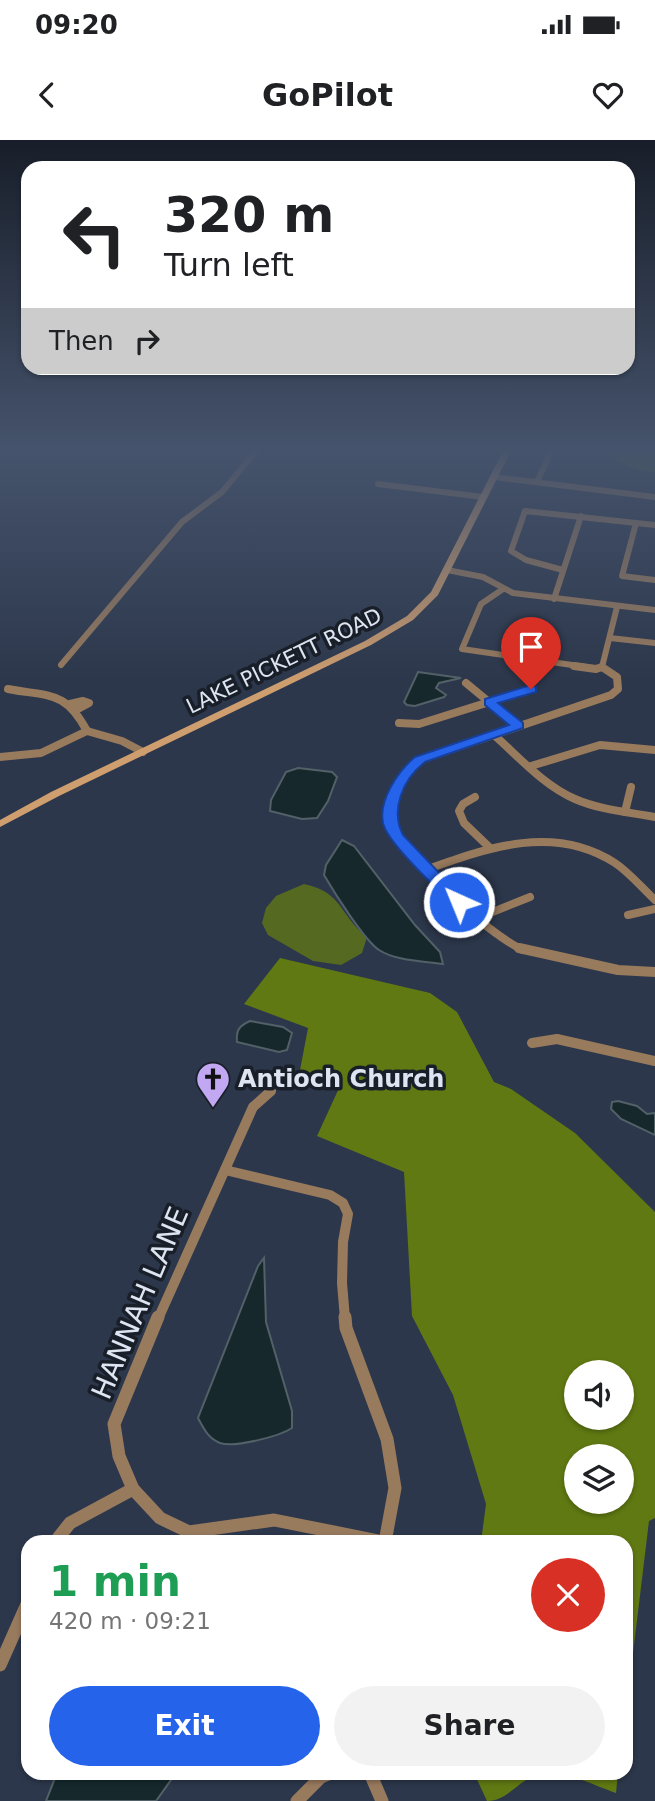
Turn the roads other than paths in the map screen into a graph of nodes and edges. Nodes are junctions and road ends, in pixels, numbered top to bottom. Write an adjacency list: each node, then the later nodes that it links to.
1 (177, 529): 17 (street)
2 (468, 529): 6 (main road, LAKE PICKETT ROAD)
3 (519, 529): 7 (street)
4 (577, 529): 7 (street)
5 (635, 529): 8 (street)
6 (447, 570): 9 (street); 28 (main road, LAKE PICKETT ROAD)
7 (563, 570): 10 (street)
8 (655, 580)
9 (503, 589): 10 (street); 16 (street)
10 (554, 599): 11 (street)
11 (617, 607): 12 (street); 14 (street)
12 (655, 610)
13 (544, 628): 16 (street)
14 (610, 638): 15 (street); 18 (street)
15 (655, 643)
16 (531, 659): 18 (street)
17 (61, 665)
18 (603, 667): 24 (street)
19 (466, 683): 22 (street)
20 (8, 689): 25 (street)
21 (531, 689): 22 (street)
22 (489, 702): 23 (street); 24 (street)
23 (399, 723)
24 (518, 726): 26 (street)
25 (87, 731): 28 (street); 29 (street)
26 (493, 734): 30 (street); 37 (street)
27 (655, 750): 30 (street)
28 (143, 752): 35 (main road, LAKE PICKETT ROAD)
29 (0, 757)
30 (531, 766): 33 (street)
31 (631, 787): 33 (street)
32 (475, 797): 36 (street)
33 (625, 812): 34 (street)
34 (655, 817)
35 (0, 824)
36 (489, 847): 37 (street); 39 (street)
37 (428, 869): 42 (street)
38 (530, 897): 42 (street)
39 (655, 901)
40 (655, 909): 41 (street)
41 (628, 915)
42 (475, 919): 43 (street)
43 (655, 972)
44 (532, 1043): 45 (street)
45 (655, 1061)
46 (271, 1091): 47 (street, HANNAH LANE)
47 (225, 1170): 48 (street, HANNAH LANE); 51 (street)
48 (132, 1489): 49 (street); 50 (street, HANNAH LANE)
49 (60, 1535)
50 (349, 1535)
51 (385, 1535)
52 (21, 1618): 53 (street)
53 (0, 1665)
54 (318, 1780): 56 (street)
55 (373, 1780): 57 (street)
56 (297, 1801)
57 (383, 1801)

